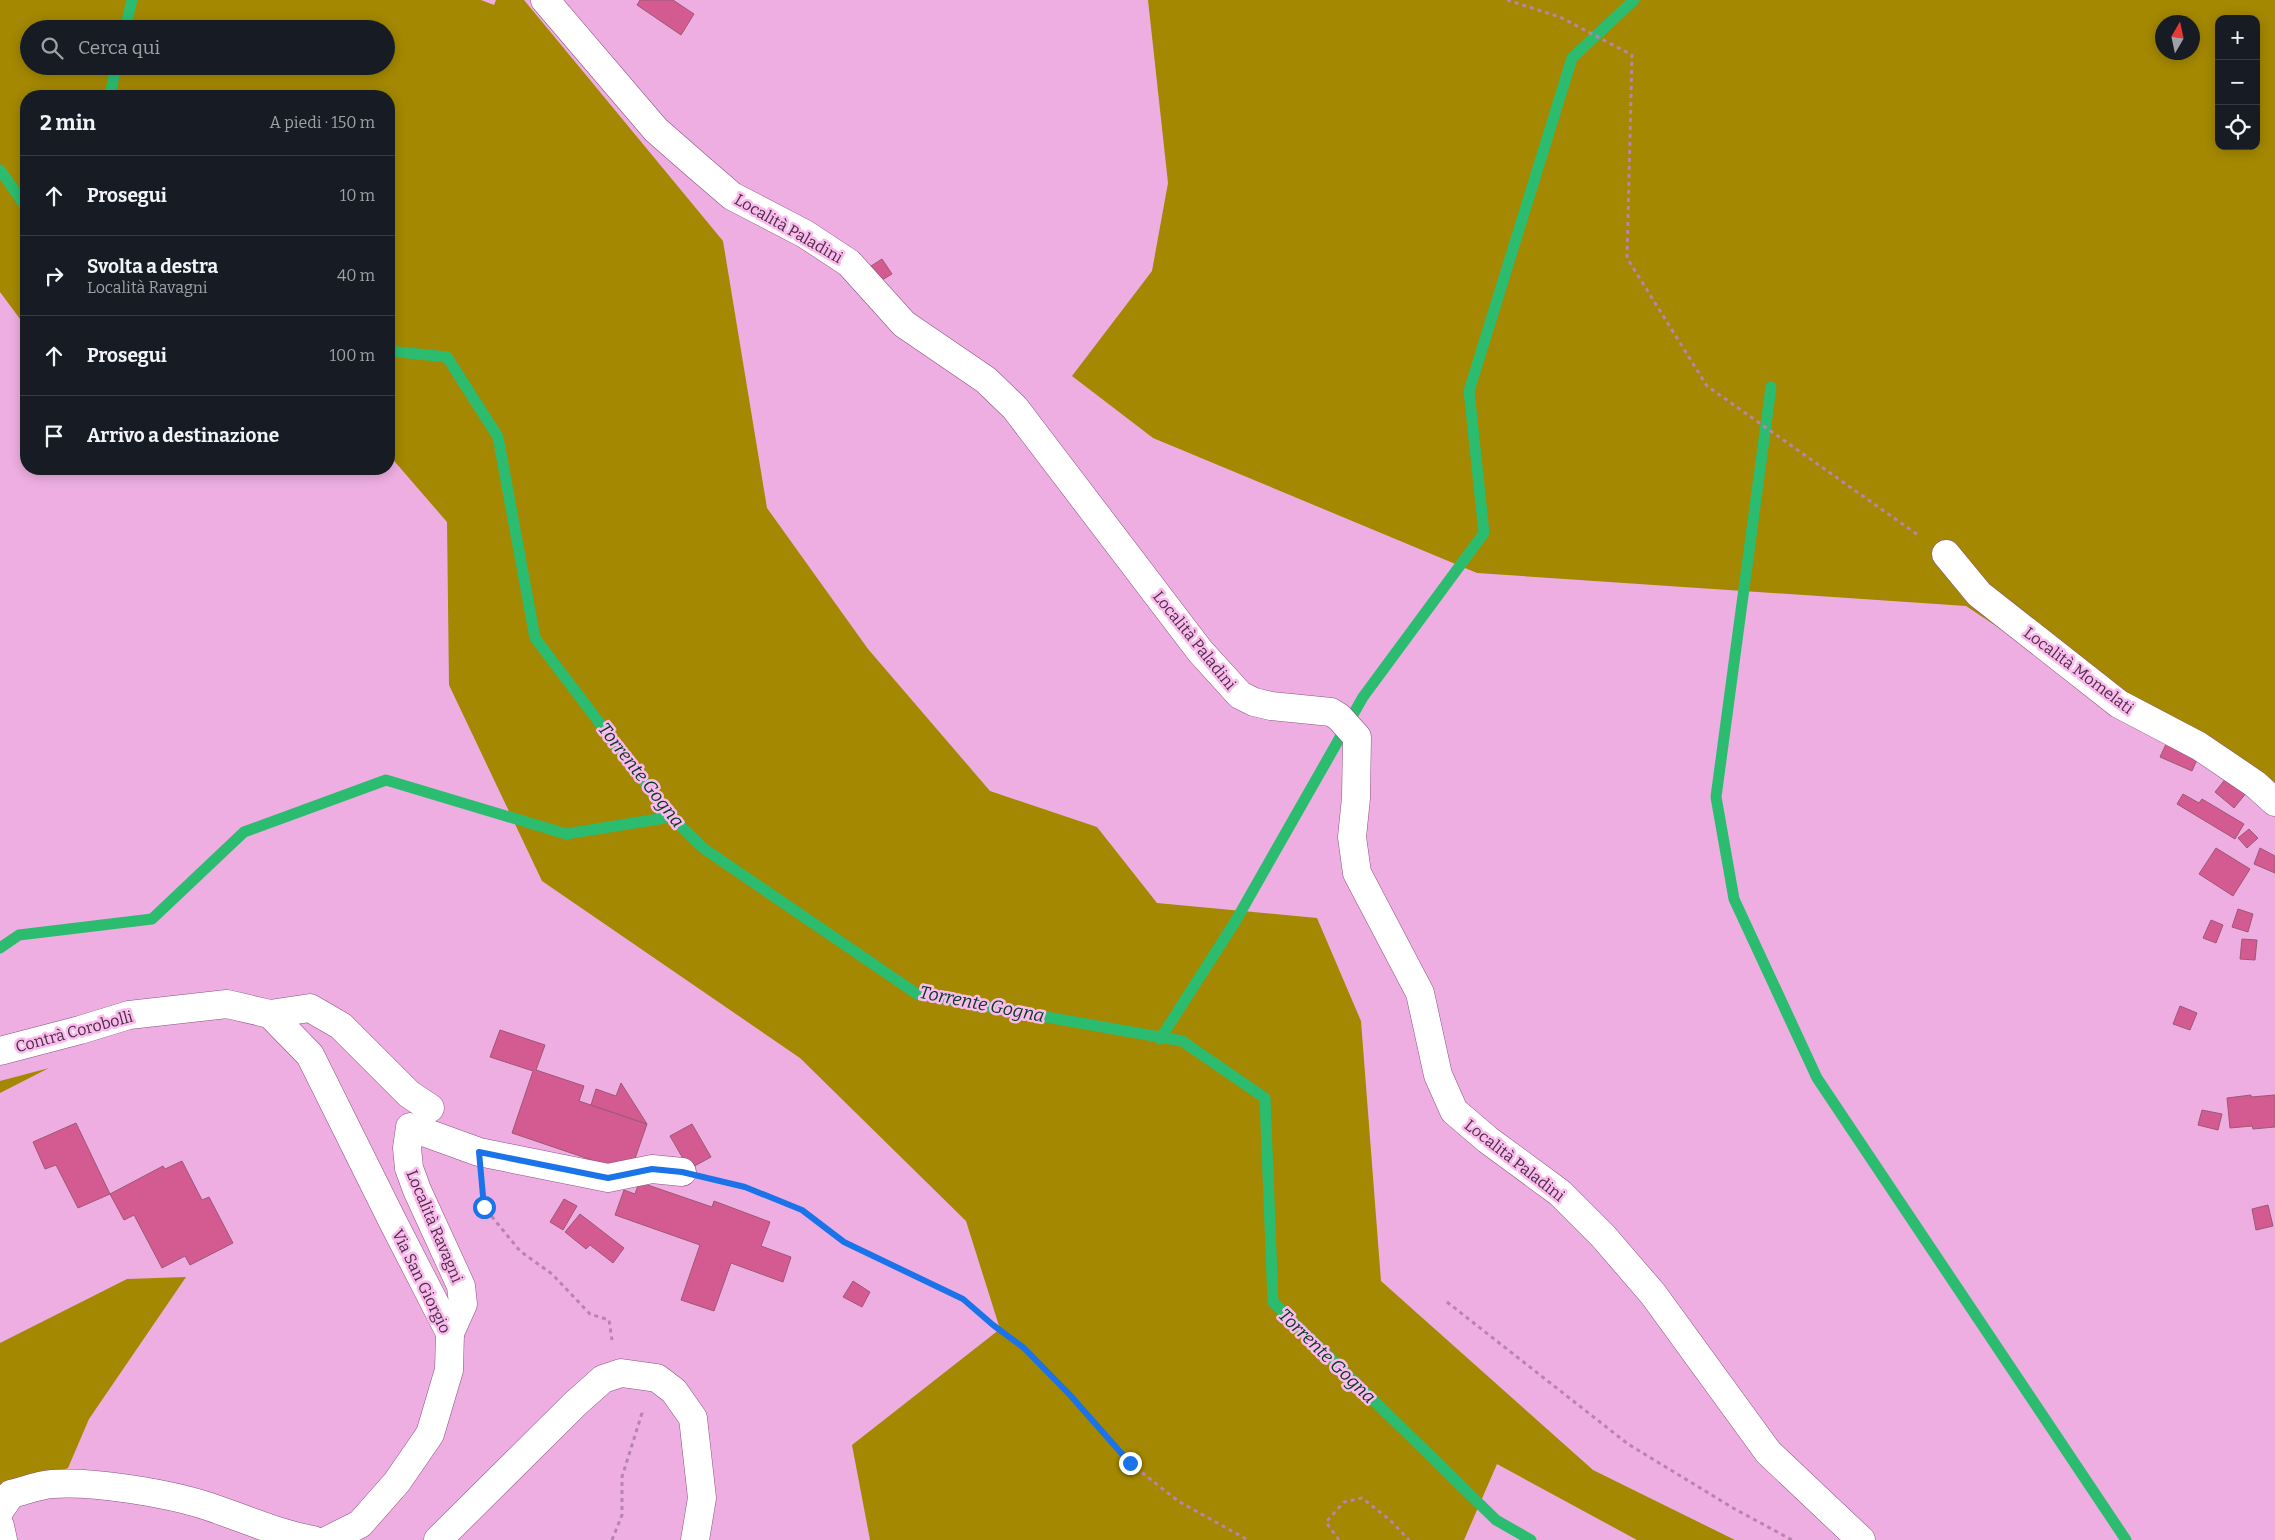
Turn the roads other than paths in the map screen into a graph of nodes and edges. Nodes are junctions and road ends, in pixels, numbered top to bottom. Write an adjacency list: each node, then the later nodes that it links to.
1 (545, 0): 16 (street, Località Paladini)
2 (1946, 554): 3 (street, Località Momelati)
3 (2275, 802)
4 (270, 1014): 5 (street, Contrà Corobolli); 6 (street); 8 (street, Via San Giorgio)
5 (0, 1051)
6 (430, 1108)
7 (682, 1172): 8 (street, Località Ravagni)
8 (450, 1333): 13 (street, Via San Giorgio)
9 (0, 1510): 12 (street)
10 (0, 1526): 11 (street)
11 (3, 1540)
12 (313, 1540)
13 (328, 1540)
14 (438, 1540): 15 (street)
15 (695, 1540)
16 (1861, 1540)

